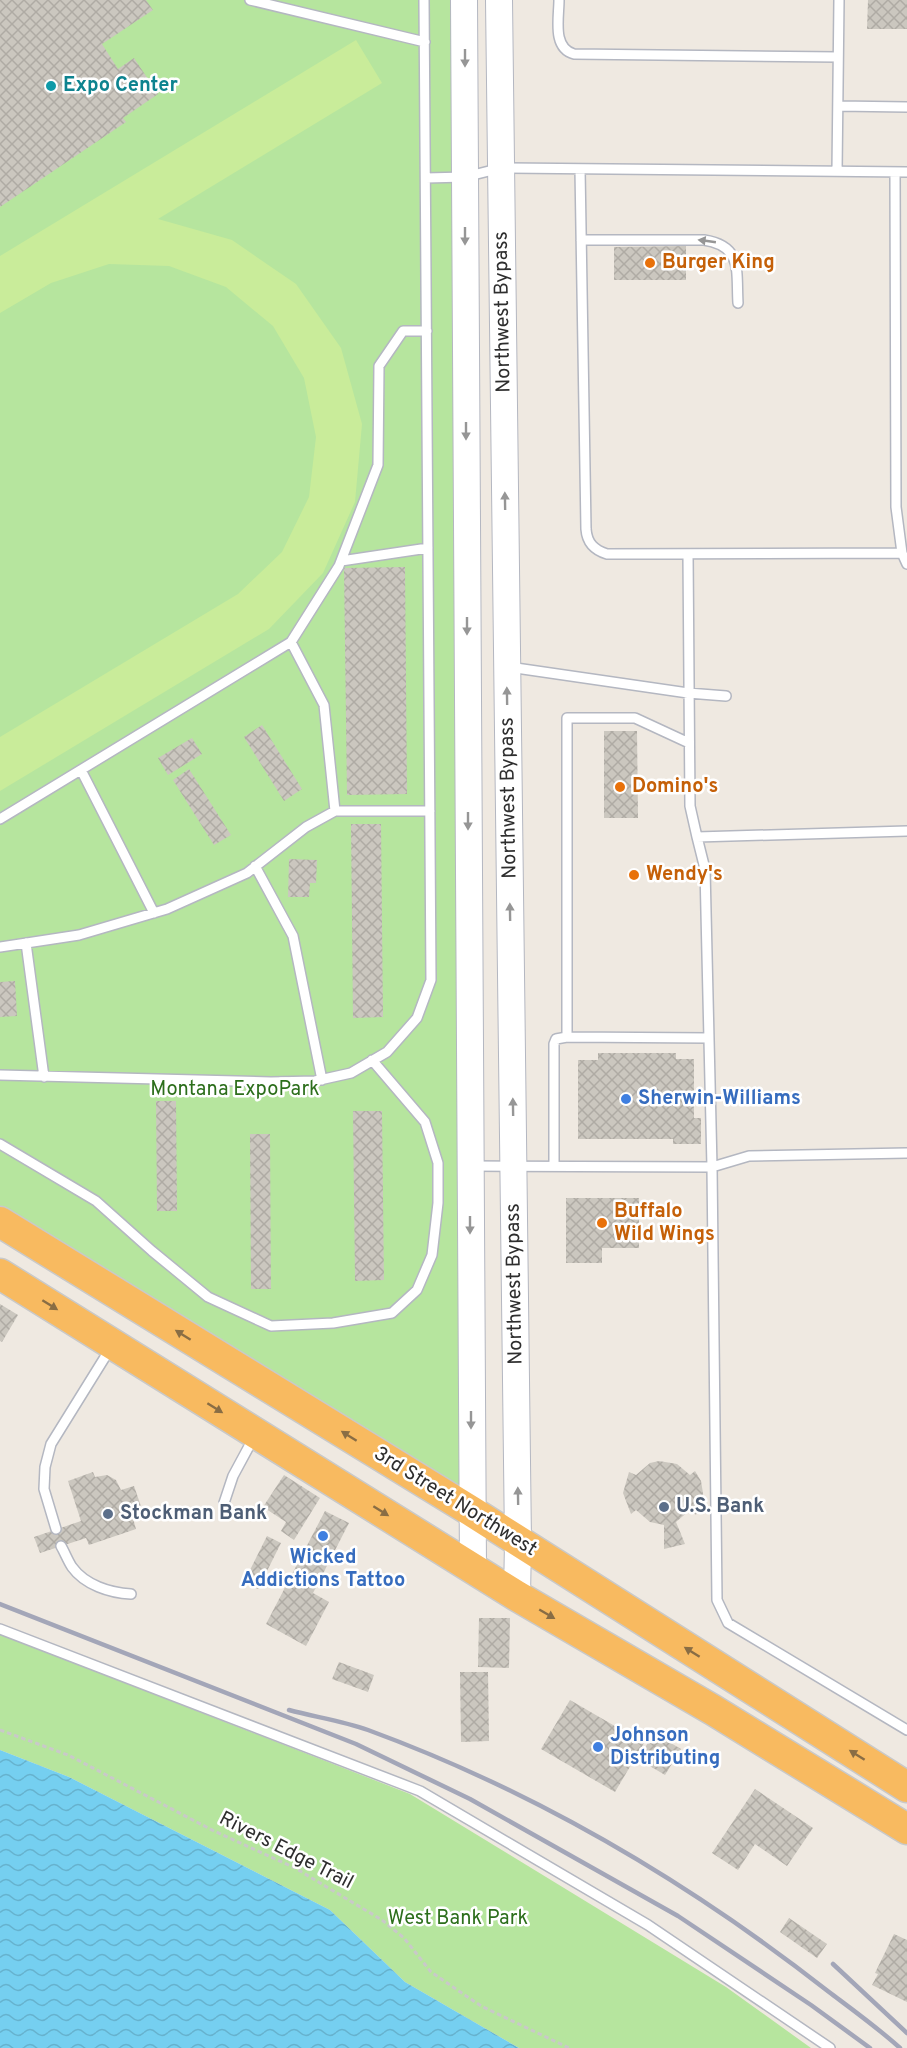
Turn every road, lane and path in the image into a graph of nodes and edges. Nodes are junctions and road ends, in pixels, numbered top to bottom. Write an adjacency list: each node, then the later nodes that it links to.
1 (250, 0): 7 (lane)
2 (424, 0): 7 (lane)
3 (464, 0): 16 (main road, Northwest Bypass, one-way to 16)
4 (499, 0): 11 (main road, Northwest Bypass)
5 (559, 0): 8 (lane)
6 (838, 0): 8 (lane)
7 (425, 42): 17 (lane)
8 (838, 57): 9 (lane)
9 (838, 106): 10 (lane); 13 (lane)
10 (907, 106)
11 (501, 168): 12 (lane); 16 (lane); 27 (main road, Northwest Bypass, one-way to 11)
12 (580, 169): 13 (lane); 18 (lane)
13 (837, 171): 14 (lane)
14 (895, 172): 15 (lane); 22 (lane)
15 (907, 172)
16 (465, 177): 17 (lane); 49 (main road, Northwest Bypass, one-way to 49)
17 (426, 178): 20 (lane)
18 (581, 240): 19 (lane, one-way to 18); 23 (lane)
19 (738, 303)
20 (427, 331): 21 (lane); 24 (lane)
21 (428, 548): 24 (lane); 33 (lane)
22 (902, 553): 23 (lane); 25 (lane)
23 (688, 554): 28 (lane)
24 (341, 561): 26 (lane)
25 (907, 564)
26 (291, 642): 31 (lane); 32 (lane)
27 (507, 666): 28 (lane); 50 (main road, Northwest Bypass, one-way to 27)
28 (688, 693): 29 (lane); 30 (lane)
29 (726, 696)
30 (689, 743): 36 (lane); 41 (lane)
31 (81, 770): 34 (lane); 38 (lane)
32 (334, 811): 33 (lane); 37 (lane)
33 (430, 811): 43 (lane)
34 (0, 819)
35 (907, 831): 36 (lane)
36 (697, 837): 42 (lane)
37 (255, 866): 38 (lane); 46 (lane)
38 (154, 913): 39 (lane)
39 (27, 943): 40 (lane); 45 (lane)
40 (0, 947)
41 (567, 1038): 42 (lane); 51 (lane)
42 (709, 1038): 52 (lane)
43 (372, 1060): 46 (lane); 47 (lane)
44 (0, 1076): 45 (lane)
45 (44, 1077): 46 (lane)
46 (322, 1080)
47 (0, 1144)
48 (907, 1153): 52 (lane)
49 (470, 1166): 50 (lane); 58 (main road, Northwest Bypass, one-way to 58)
50 (513, 1166): 51 (lane); 60 (main road, Northwest Bypass, one-way to 50)
51 (554, 1166): 52 (lane)
52 (712, 1167): 67 (lane)
53 (0, 1222): 58 (highway, 3rd Street Northwest, one-way to 53)
54 (0, 1274): 55 (highway, 3rd Street Northwest, one-way to 55)
55 (113, 1344): 56 (highway, 3rd Street Northwest, one-way to 56); 59 (lane)
56 (256, 1433): 57 (lane); 62 (highway, 3rd Street Northwest, one-way to 62)
57 (224, 1503)
58 (471, 1511): 60 (highway, 3rd Street Northwest); 62 (main road, Northwest Bypass)
59 (56, 1529)
60 (518, 1542): 64 (main road, Northwest Bypass); 68 (highway, 3rd Street Northwest, one-way to 60)
61 (61, 1546): 63 (lane)
62 (473, 1569): 64 (highway, 3rd Street Northwest)
63 (131, 1594)
64 (517, 1596): 68 (highway, 3rd Street Northwest, one-way to 68)
65 (0, 1629): 70 (lane)
66 (0, 1730): 69 (path, Rivers Edge Trail)
67 (907, 1730)
68 (901, 1812)
69 (569, 2048)
70 (830, 2048)

